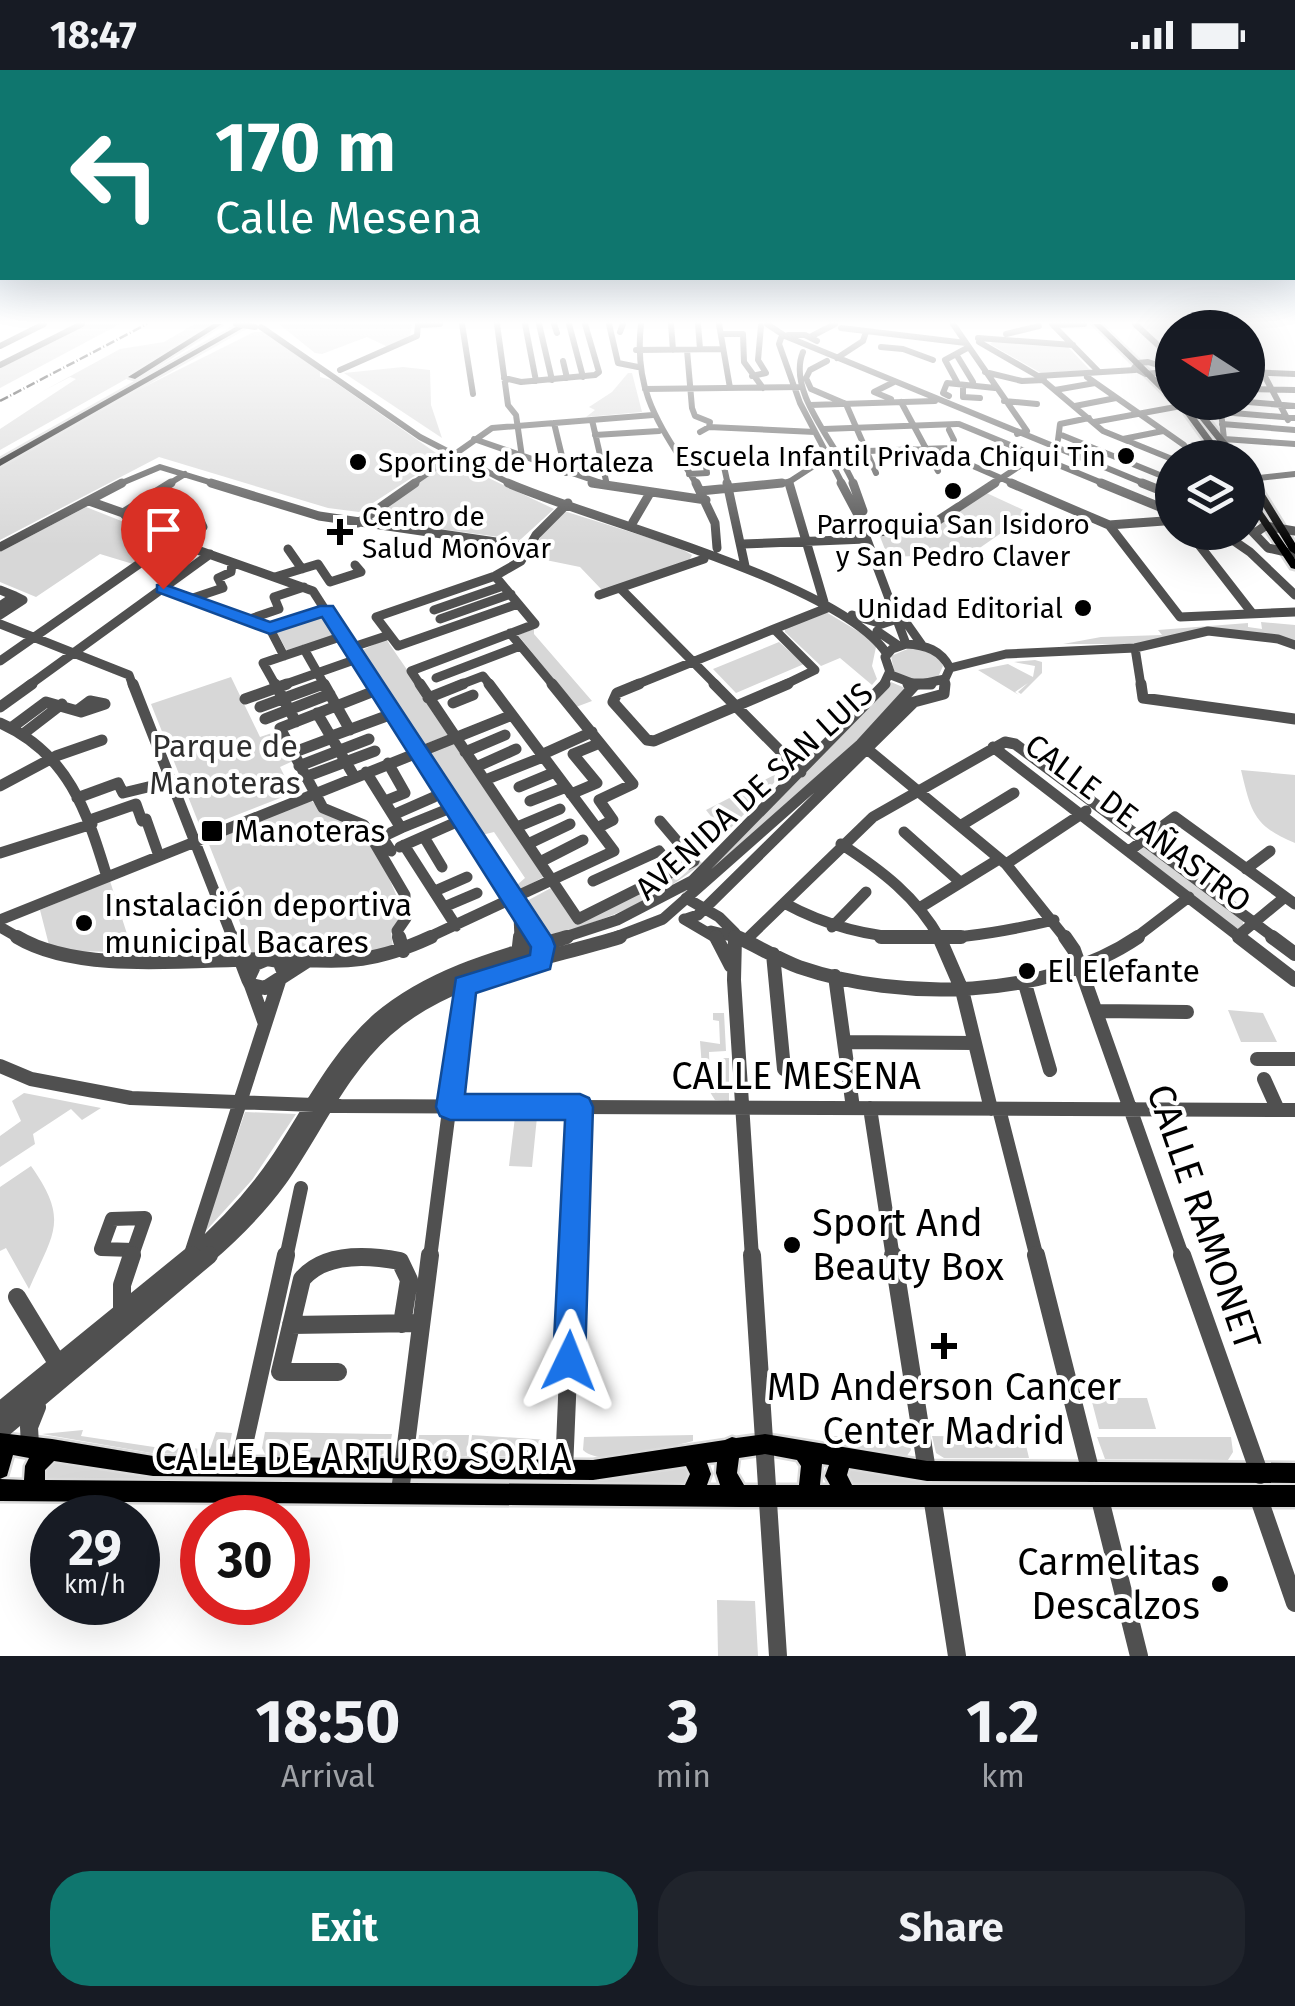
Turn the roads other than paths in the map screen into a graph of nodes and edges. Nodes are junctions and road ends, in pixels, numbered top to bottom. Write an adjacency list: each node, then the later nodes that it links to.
1 (96, 398): 46 (highway)
2 (101, 398): 46 (highway)
3 (117, 398): 81 (highway)
4 (372, 398): 75 (street)
5 (508, 398): 44 (street)
6 (647, 398): 32 (street)
7 (692, 398): 49 (street)
8 (807, 398): 25 (street)
9 (807, 398): 50 (street)
10 (832, 398): 22 (street)
11 (890, 398): 18 (street)
12 (920, 398): 20 (street)
13 (945, 398): 20 (street); 30 (street)
14 (1002, 398): 19 (street)
15 (1065, 398): 26 (street)
16 (1116, 398): 26 (street); 31 (street)
17 (1277, 398): 24 (street)
18 (898, 401): 20 (street); 22 (street); 43 (street)
19 (1004, 401): 23 (street); 29 (street)
20 (916, 402)
21 (1265, 403): 24 (street)
22 (846, 404): 25 (street); 45 (street)
23 (1036, 404)
24 (1280, 404): 27 (street); 34 (street)
25 (810, 405): 50 (street)
26 (1075, 406): 36 (street)
27 (1295, 406)
28 (1155, 410): 31 (street)
29 (1011, 411): 53 (street); 53 (street)
30 (973, 414): 42 (street); 53 (street)
31 (1139, 414): 36 (street); 55 (street)
32 (653, 415): 35 (street); 57 (street)
33 (1265, 417): 34 (street)
34 (1291, 418): 56 (street)
35 (592, 420): 40 (street); 59 (street)
36 (1091, 420): 54 (street); 66 (street)
37 (1222, 420): 62 (street)
38 (1244, 420): 56 (street)
39 (1209, 421): 62 (main road)
40 (556, 422): 44 (street); 83 (street)
41 (936, 424): 42 (street); 43 (street); 51 (street)
42 (959, 424): 47 (street)
43 (913, 425): 45 (street); 71 (street)
44 (518, 426): 60 (street); 80 (street)
45 (856, 427): 50 (street); 72 (street)
46 (47, 428): 77 (highway)
47 (968, 428): 51 (street); 78 (street)
48 (742, 429): 49 (street); 52 (street); 65 (street)
49 (711, 430): 58 (street)
50 (819, 430): 52 (street); 73 (street); 79 (street)
51 (949, 430): 70 (street)
52 (772, 431): 67 (street)
53 (1019, 431): 66 (street)
54 (1104, 431): 61 (street); 63 (street)
55 (1163, 431): 61 (street); 64 (street)
56 (1295, 431)
57 (659, 432): 59 (street); 87 (street)
58 (700, 432)
59 (595, 435): 92 (street)
60 (474, 439): 75 (street); 80 (street)
61 (1123, 439): 74 (street)
62 (1224, 439): 68 (street)
63 (1073, 440): 66 (street); 85 (street)
64 (1176, 440)
65 (739, 442)
66 (1052, 443): 78 (street); 94 (street)
67 (771, 444)
68 (1283, 444): 69 (street); 76 (street)
69 (1295, 444)
70 (950, 448): 71 (street); 90 (street)
71 (926, 449): 72 (street); 82 (street)
72 (866, 451): 73 (street); 84 (street)
73 (840, 452): 79 (street); 170 (street)
74 (1155, 452)
75 (453, 453): 100 (street); 105 (street)
76 (1295, 453)
77 (0, 455)
78 (1036, 455): 90 (street); 101 (street)
79 (829, 456): 91 (street); 113 (street)
80 (522, 457): 83 (street)
81 (0, 463)
82 (938, 471)
83 (566, 473): 92 (street)
84 (876, 473)
85 (1155, 473)
86 (184, 474): 98 (street); 102 (street); 105 (street)
87 (688, 474): 93 (street); 95 (street)
88 (1295, 474): 89 (street)
89 (1265, 477)
90 (1002, 478): 106 (street); 111 (street)
91 (789, 482): 93 (street); 115 (street)
92 (607, 485): 96 (street)
93 (730, 488): 95 (street); 116 (street)
94 (1155, 488)
95 (700, 491): 97 (street)
96 (650, 492): 97 (street); 104 (street)
97 (706, 500): 125 (street)
98 (89, 501): 102 (street); 118 (street)
99 (1265, 502): 107 (main road)
100 (567, 504): 104 (street); 117 (street); 122 (street)
101 (1155, 511)
102 (123, 513): 114 (street)
103 (1155, 521): 106 (street)
104 (633, 522): 122 (street)
105 (358, 523): 117 (street)
106 (1109, 525): 149 (street)
107 (1281, 526): 108 (street); 110 (street); 123 (main road)
108 (1265, 527)
109 (190, 530): 114 (street)
110 (1295, 531)
111 (876, 532)
112 (1265, 534): 123 (main road)
113 (866, 539): 115 (street); 155 (street)
114 (172, 541): 124 (street); 164 (street)
115 (805, 541): 116 (street); 145 (street)
116 (743, 544): 127 (street)
117 (530, 546): 131 (street)
118 (0, 547)
119 (288, 549): 130 (street)
120 (1203, 550): 149 (street)
121 (1244, 550): 139 (street)
122 (703, 553): 125 (street); 135 (street)
123 (1292, 553): 128 (main road)
124 (210, 554): 129 (street); 134 (street)
125 (720, 554): 127 (street); 145 (street)
126 (355, 565): 130 (street)
127 (745, 566): 145 (street)
128 (1295, 566)
129 (232, 568): 132 (street); 141 (street)
130 (302, 569): 132 (street)
131 (495, 576): 133 (street); 137 (street)
132 (290, 582): 147 (street); 156 (street)
133 (459, 588): 142 (street); 143 (street)
134 (163, 589): 141 (street); 178 (street)
135 (622, 589): 138 (street); 186 (street)
136 (0, 590): 140 (street)
137 (507, 590): 143 (street); 144 (street)
138 (599, 595)
139 (1295, 595)
140 (15, 596): 146 (street); 152 (street)
141 (204, 598): 156 (street)
142 (426, 600): 151 (street); 162 (street)
143 (470, 603): 151 (street); 154 (street)
144 (518, 604): 148 (street); 161 (street)
145 (826, 604): 153 (street); 160 (street); 179 (street)
146 (0, 606)
147 (326, 610): 156 (street); 163 (street)
148 (498, 611): 154 (street); 161 (street)
149 (1252, 612): 150 (street)
150 (1295, 612)
151 (437, 614): 159 (street)
152 (0, 615)
153 (852, 615): 155 (street); 169 (street)
154 (482, 617): 157 (street); 161 (street)
155 (897, 619): 169 (street)
156 (264, 622): 180 (street)
157 (468, 622): 159 (street); 166 (street)
158 (0, 624): 164 (street)
159 (447, 629): 165 (street); 172 (street); 177 (street)
160 (774, 629): 186 (street); 201 (street)
161 (508, 633): 173 (street); 197 (street)
162 (389, 635): 168 (street); 174 (street)
163 (343, 636): 167 (street); 174 (street)
164 (32, 638): 178 (street); 185 (street)
165 (422, 638): 168 (street); 182 (street)
166 (484, 640)
167 (320, 644): 176 (street); 188 (street)
168 (406, 644): 187 (street)
169 (902, 645): 170 (street); 179 (street)
170 (922, 645): 181 (street)
171 (1295, 645): 175 (street)
172 (468, 646)
173 (520, 646): 191 (street); 214 (street)
174 (350, 648): 183 (street)
175 (1135, 648): 184 (street); 210 (street)
176 (304, 649): 180 (street); 192 (street)
177 (452, 652)
178 (73, 654): 202 (street); 266 (street)
179 (887, 654): 189 (street)
180 (284, 656): 195 (street)
181 (943, 656): 184 (street); 190 (street)
182 (436, 657)
183 (358, 659): 188 (street); 194 (street)
184 (976, 660): 190 (street)
185 (0, 661)
186 (693, 662): 201 (street); 201 (street)
187 (420, 663)
188 (334, 668): 192 (street)
189 (889, 673): 193 (street); 236 (street, AVENIDA DE SAN LUIS)
190 (947, 674): 193 (street); 221 (street, AVENIDA DE SAN LUIS)
191 (436, 678)
192 (323, 684): 195 (street); 200 (street); 205 (street)
193 (914, 686): 221 (street, AVENIDA DE SAN LUIS)
194 (378, 690): 200 (street); 207 (street)
195 (281, 692): 198 (street); 203 (street); 205 (street)
196 (476, 693): 199 (street)
197 (428, 698): 208 (street); 217 (street)
198 (245, 699)
199 (453, 704)
200 (336, 706): 206 (street); 213 (street)
201 (737, 706): 236 (street)
202 (0, 707)
203 (260, 707)
204 (78, 710): 212 (street)
205 (290, 710): 209 (street); 211 (street)
206 (317, 713): 211 (street); 216 (street)
207 (392, 714): 213 (street); 226 (street)
208 (512, 715): 217 (street); 229 (street)
209 (265, 719)
210 (1295, 719)
211 (296, 722): 228 (street)
212 (11, 728): 230 (street)
213 (350, 730): 216 (street)
214 (592, 732): 220 (street); 229 (street)
215 (506, 735): 227 (street)
216 (332, 737): 224 (street); 228 (street)
217 (455, 737): 226 (street); 227 (street)
218 (369, 738): 224 (street)
219 (102, 740): 230 (street)
220 (600, 743): 244 (street); 263 (street)
221 (865, 746): 243 (street, CALLE RAMONET); 295 (street, AVENIDA DE SAN LUIS); 303 (street, AVENIDA DE SAN LUIS)
222 (993, 747): 243 (street); 251 (street, CALLE DE AÑASTRO); 254 (street, CALLE DE AÑASTRO)
223 (516, 749): 234 (street)
224 (339, 750): 231 (street); 233 (street)
225 (375, 751): 231 (street)
226 (418, 752): 232 (street); 252 (street)
227 (466, 752): 234 (street)
228 (292, 753): 233 (street)
229 (542, 756): 235 (street); 239 (street)
230 (53, 760): 240 (street); 248 (street)
231 (346, 762): 237 (street); 238 (street)
232 (388, 763): 237 (street); 249 (street)
233 (298, 766): 238 (street)
234 (476, 767): 239 (street)
235 (554, 772): 242 (street); 244 (street)
236 (801, 772): 293 (street, AVENIDA DE SAN LUIS)
237 (360, 774): 245 (street); 249 (street)
238 (305, 778): 245 (street)
239 (485, 780): 260 (street)
240 (0, 786)
241 (152, 786): 248 (street)
242 (519, 787)
243 (918, 790): 261 (street, CALLE RAMONET); 270 (street)
244 (568, 791): 250 (street); 263 (street)
245 (313, 793): 266 (street); 275 (street)
246 (1014, 793): 261 (street)
247 (434, 797): 255 (street)
248 (76, 798): 258 (street)
249 (385, 802): 255 (street)
250 (530, 802)
251 (1096, 804): 254 (street); 268 (street, CALLE DE AÑASTRO)
252 (453, 807): 256 (street); 262 (street)
253 (560, 808): 260 (street)
254 (1080, 814): 274 (street, CALLE DE AÑASTRO); 278 (street)
255 (393, 815): 262 (street)
256 (462, 820): 265 (street); 298 (street)
257 (660, 821): 283 (street)
258 (91, 822): 273 (street); 276 (street); 284 (street)
259 (570, 824): 269 (street)
260 (517, 826): 269 (street)
261 (960, 826): 278 (street, CALLE RAMONET)
262 (401, 828): 275 (street)
263 (597, 828): 286 (street)
264 (904, 832): 288 (street)
265 (424, 837): 271 (street); 280 (street)
266 (195, 840): 276 (street); 322 (street)
267 (583, 840): 279 (street)
268 (1144, 840): 274 (street); 282 (street); 307 (street, CALLE DE AÑASTRO)
269 (528, 844): 279 (street)
270 (841, 844): 299 (street); 302 (street)
271 (404, 845): 275 (street); 290 (street)
272 (1270, 851): 282 (street)
273 (0, 852)
274 (1129, 852): 294 (street, CALLE DE AÑASTRO)
275 (386, 853): 316 (street)
276 (159, 856): 284 (street)
277 (640, 861): 281 (street); 283 (street); 287 (street)
278 (1002, 861): 288 (street); 306 (street, CALLE RAMONET)
279 (540, 862): 286 (street)
280 (442, 867)
281 (622, 869): 289 (street); 296 (street)
282 (1246, 869): 297 (street)
283 (675, 872): 287 (street)
284 (107, 877): 308 (street)
285 (467, 877): 290 (street)
286 (552, 880): 296 (street); 298 (street)
287 (657, 881): 289 (street)
288 (960, 882): 302 (street)
289 (639, 890): 296 (street)
290 (435, 891): 301 (street)
291 (866, 892): 311 (street)
292 (477, 894): 301 (street)
293 (672, 896): 295 (street); 300 (street, AVENIDA DE SAN LUIS)
294 (1189, 897): 313 (street, CALLE DE AÑASTRO); 325 (street)
295 (690, 898): 303 (street); 304 (street, AVENIDA DE SAN LUIS)
296 (620, 899)
297 (1292, 902): 307 (street)
298 (514, 904): 310 (street); 318 (street); 321 (street)
299 (784, 904): 311 (street); 314 (street)
300 (654, 906): 304 (street); 309 (street, AVENIDA DE SAN LUIS)
301 (444, 907): 310 (street)
302 (921, 907): 315 (street)
303 (705, 908): 305 (street, AVENIDA DE SAN LUIS); 314 (street)
304 (663, 919): 305 (street); 317 (street, AVENIDA DE SAN LUIS)
305 (686, 920): 312 (street)
306 (1054, 920): 315 (street); 325 (street, CALLE RAMONET)
307 (1254, 922): 313 (street); 320 (street, CALLE DE AÑASTRO)
308 (0, 923): 322 (street)
309 (608, 925): 317 (street, AVENIDA DE SAN LUIS); 321 (street, AVENIDA DE SAN LUIS)
310 (456, 926): 316 (street)
311 (832, 927): 315 (street)
312 (711, 931): 314 (street); 328 (street)
313 (1239, 934): 329 (street, CALLE DE AÑASTRO)
314 (741, 936): 319 (street); 328 (street)
315 (944, 938): 333 (street)
316 (402, 951): 324 (street)
317 (572, 953): 321 (street, AVENIDA DE SAN LUIS)
318 (518, 954): 321 (street); 321 (street, AVENIDA DE SAN LUIS); 346 (street, AVENIDA DE SAN LUIS)
319 (773, 954): 326 (street); 342 (street)
320 (1295, 954)
321 (539, 957): 332 (street, AVENIDA DE SAN LUIS)
322 (238, 958): 323 (street); 330 (street)
323 (271, 959): 324 (street); 327 (street); 330 (street)
324 (322, 960): 327 (street)
325 (1082, 967): 331 (street); 334 (street, CALLE RAMONET)
326 (836, 976): 333 (street); 337 (street)
327 (282, 977): 330 (street); 336 (street)
328 (734, 980): 349 (street)
329 (1295, 980)
330 (250, 982): 336 (street)
331 (1024, 984): 333 (street); 343 (street)
332 (464, 986): 346 (street, AVENIDA DE SAN LUIS); 347 (street)
333 (963, 989): 338 (street)
334 (1098, 1011): 335 (street); 352 (street, CALLE RAMONET)
335 (1187, 1012)
336 (264, 1020): 345 (street)
337 (844, 1042): 338 (street); 350 (street)
338 (976, 1043): 351 (street)
339 (1256, 1059): 340 (street)
340 (1295, 1059)
341 (0, 1066): 345 (street, CALLE MESENA)
342 (784, 1068)
343 (1050, 1070)
344 (1264, 1079): 353 (street)
345 (238, 1101): 346 (street, CALLE MESENA); 357 (street)
346 (321, 1104): 347 (street, CALLE MESENA); 357 (street, AVENIDA DE SAN LUIS); 365 (street, AVENIDA DE SAN LUIS)
347 (450, 1107): 348 (street, CALLE MESENA); 360 (street)
348 (580, 1107): 349 (street, CALLE MESENA); 377 (street)
349 (742, 1108): 350 (street, CALLE MESENA); 368 (street)
350 (862, 1108): 351 (street, CALLE MESENA); 378 (street)
351 (995, 1109): 352 (street, CALLE MESENA); 381 (street)
352 (1133, 1110): 353 (street, CALLE MESENA); 379 (street, CALLE RAMONET)
353 (1287, 1110): 354 (street)
354 (1295, 1126)
355 (301, 1188): 374 (street)
356 (133, 1250): 359 (street)
357 (189, 1258): 359 (street, AVENIDA DE SAN LUIS)
358 (17, 1297): 363 (street)
359 (122, 1314): 363 (street, AVENIDA DE SAN LUIS)
360 (422, 1323): 361 (street); 375 (street)
361 (402, 1324): 362 (street); 362 (street)
362 (291, 1325): 364 (street)
363 (60, 1366): 366 (street, AVENIDA DE SAN LUIS)
364 (338, 1372)
365 (43, 1397): 367 (street, AVENIDA DE SAN LUIS); 369 (street)
366 (0, 1411)
367 (1, 1439): 369 (main road, CALLE DE ARTURO SORIA); 376 (main road)
368 (765, 1444): 370 (main road, CALLE DE ARTURO SORIA); 371 (main road, CALLE DE ARTURO SORIA); 387 (street)
369 (41, 1447): 374 (main road, CALLE DE ARTURO SORIA); 383 (main road)
370 (732, 1447): 372 (main road, CALLE DE ARTURO SORIA); 386 (main road)
371 (803, 1450): 373 (main road, CALLE DE ARTURO SORIA); 388 (main road)
372 (692, 1455): 377 (main road, CALLE DE ARTURO SORIA); 385 (main road)
373 (842, 1458): 378 (main road, CALLE DE ARTURO SORIA); 389 (main road)
374 (238, 1468): 375 (main road, CALLE DE ARTURO SORIA)
375 (402, 1468): 377 (main road, CALLE DE ARTURO SORIA); 384 (street)
376 (0, 1469)
377 (564, 1470)
378 (927, 1471): 381 (main road, CALLE DE ARTURO SORIA)
379 (1258, 1472): 380 (main road, CALLE DE ARTURO SORIA); 381 (main road, CALLE DE ARTURO SORIA); 391 (street, CALLE RAMONET)
380 (1295, 1473)
381 (1094, 1484): 390 (main road, CALLE DE ARTURO SORIA); 391 (main road, CALLE DE ARTURO SORIA); 395 (street)
382 (0, 1490): 383 (main road, CALLE DE ARTURO SORIA)
383 (34, 1490): 384 (main road, CALLE DE ARTURO SORIA)
384 (400, 1492): 385 (main road, CALLE DE ARTURO SORIA)
385 (691, 1495): 386 (main road, CALLE DE ARTURO SORIA)
386 (738, 1496): 387 (main road, CALLE DE ARTURO SORIA)
387 (768, 1496): 388 (main road, CALLE DE ARTURO SORIA); 393 (street)
388 (808, 1496): 389 (main road, CALLE DE ARTURO SORIA)
389 (846, 1496): 390 (main road, CALLE DE ARTURO SORIA)
390 (932, 1496): 394 (street)
391 (1277, 1496): 392 (street, CALLE RAMONET)
392 (1295, 1603)
393 (778, 1656)
394 (957, 1656)
395 (1139, 1656)

